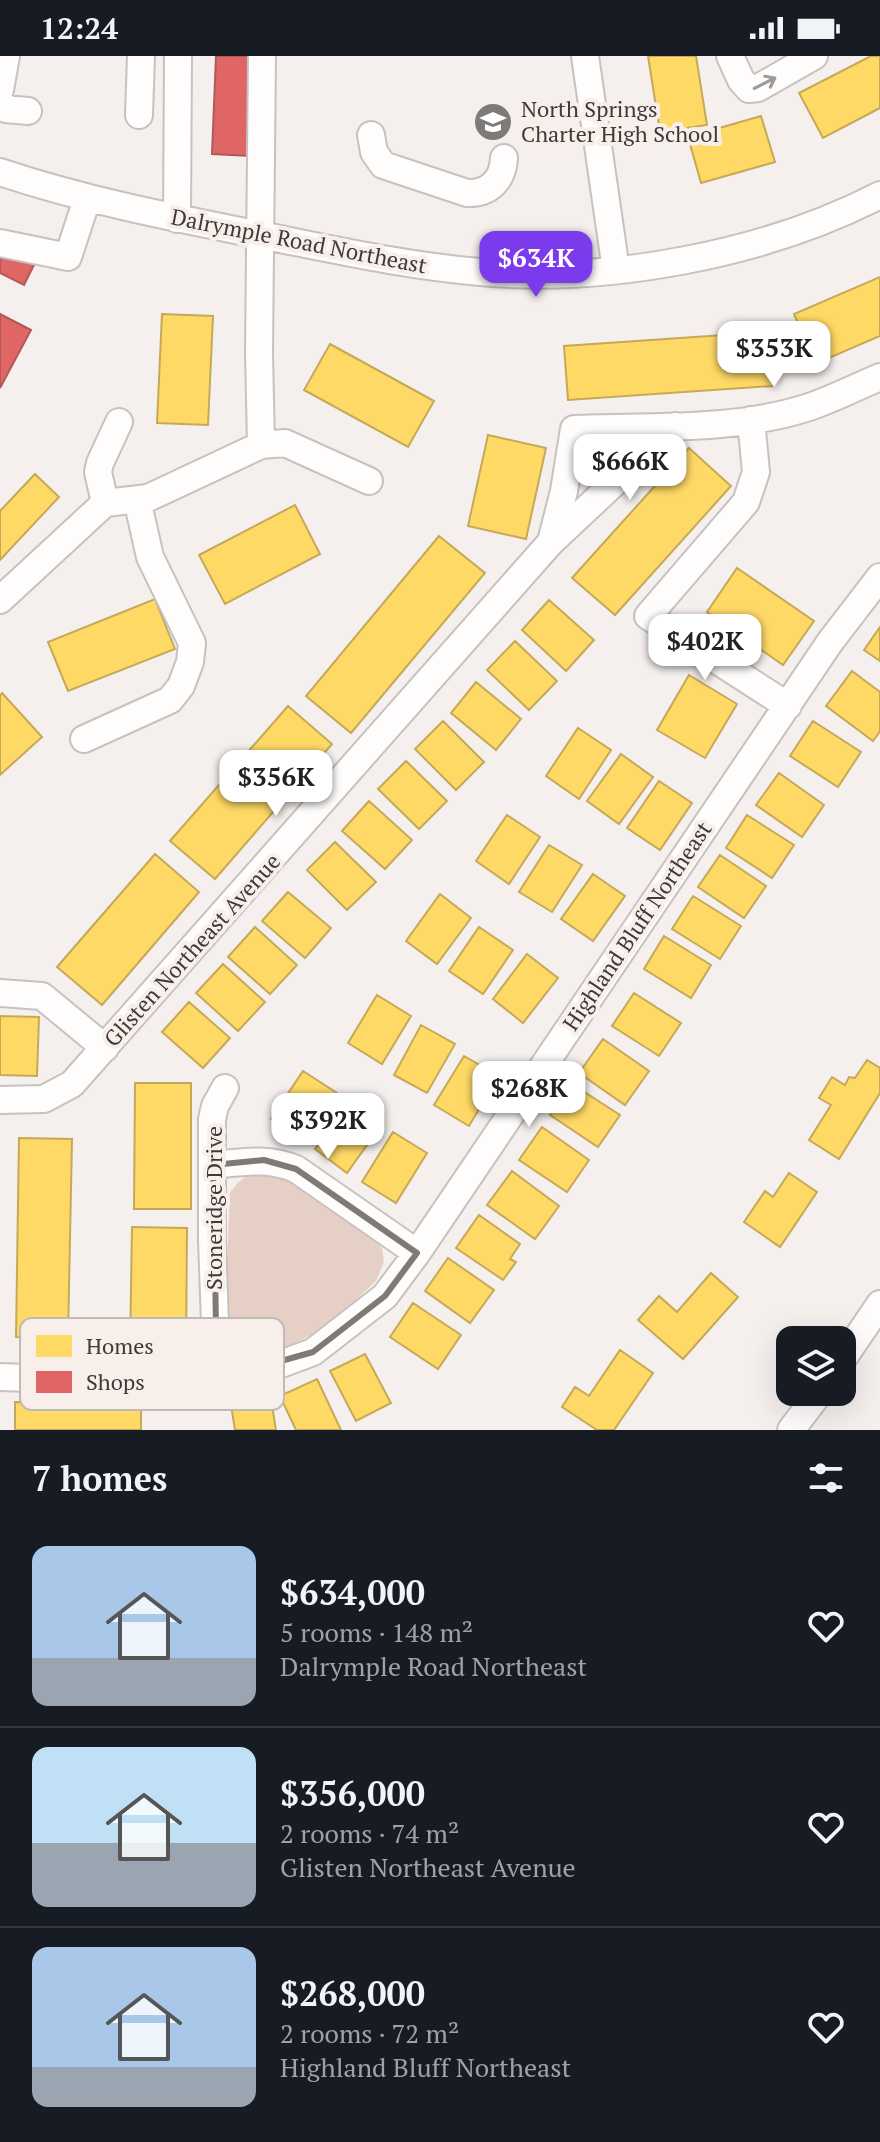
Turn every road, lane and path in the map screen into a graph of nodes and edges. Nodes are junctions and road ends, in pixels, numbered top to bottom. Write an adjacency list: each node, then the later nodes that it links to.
1 (6, 56): 8 (street)
2 (141, 56): 11 (street)
3 (178, 56): 17 (street)
4 (262, 56): 18 (street)
5 (585, 56): 20 (street)
6 (730, 56): 7 (street, one-way to 7)
7 (814, 56)
8 (0, 90)
9 (0, 101): 10 (street)
10 (28, 111)
11 (139, 115)
12 (371, 135): 13 (street)
13 (504, 158)
14 (2, 178): 16 (street, Dalrymple Road Northeast)
15 (880, 195): 20 (street, Dalrymple Road Northeast)
16 (87, 199): 17 (street, Dalrymple Road Northeast); 19 (street)
17 (177, 219): 18 (street, Dalrymple Road Northeast)
18 (262, 235): 20 (street, Dalrymple Road Northeast); 25 (street)
19 (0, 243)
20 (616, 270)
21 (880, 377): 22 (street, Glisten Northeast Avenue)
22 (751, 420): 24 (street, Glisten Northeast Avenue); 32 (street)
23 (119, 422): 28 (street)
24 (675, 426): 29 (street, Glisten Northeast Avenue); 29 (street, Glisten Northeast Avenue)
25 (261, 445): 26 (street); 27 (street)
26 (369, 481)
27 (137, 499): 28 (street); 33 (street)
28 (105, 503): 31 (street)
29 (551, 542): 35 (street, Glisten Northeast Avenue)
30 (880, 577): 32 (street, Highland Bluff Northeast)
31 (0, 600)
32 (788, 706): 39 (street, Highland Bluff Northeast)
33 (84, 739)
34 (0, 993): 35 (street)
35 (105, 1048): 37 (street, Glisten Northeast Avenue)
36 (225, 1088): 38 (street, Stoneridge Drive)
37 (0, 1100)
38 (213, 1165): 39 (street); 41 (street, Stoneridge Drive)
39 (417, 1253): 43 (street, Highland Bluff Northeast)
40 (880, 1304): 42 (street)
41 (216, 1318)
42 (856, 1339)
43 (284, 1363)
44 (0, 1377): 45 (street, Highland Bluff Northeast)
45 (20, 1378)
46 (809, 1406): 47 (street)
47 (791, 1430)

